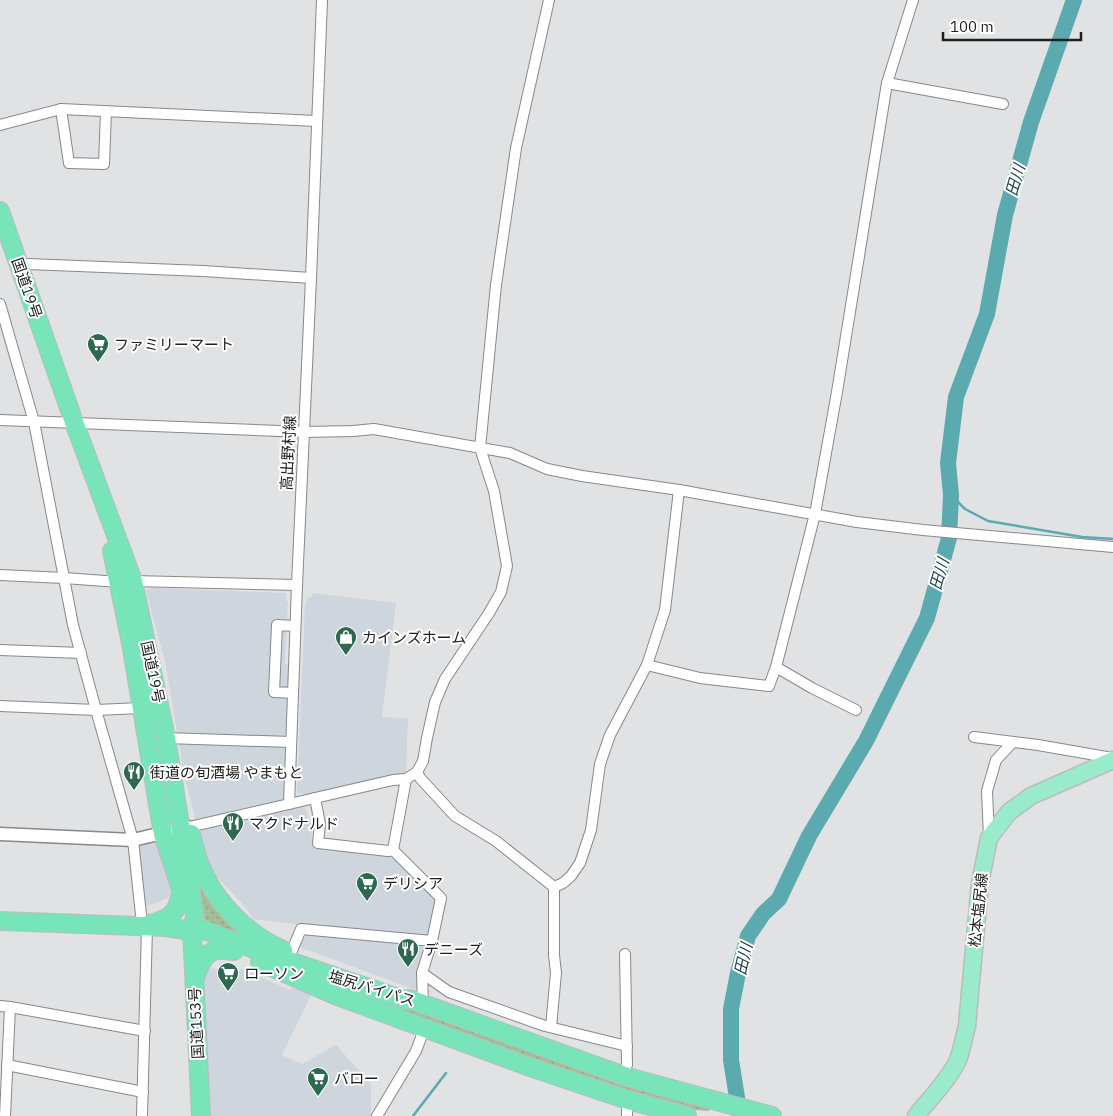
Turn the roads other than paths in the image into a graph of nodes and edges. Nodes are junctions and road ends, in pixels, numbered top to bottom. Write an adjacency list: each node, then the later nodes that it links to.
1 (322, 0): 8 (street, 高出野村線)
2 (549, 0): 18 (street)
3 (913, 0): 4 (street)
4 (888, 83): 5 (street); 20 (street)
5 (1002, 104)
6 (61, 109): 7 (street); 7 (street); 9 (street)
7 (106, 111): 8 (street)
8 (316, 121): 12 (street, 高出野村線)
9 (0, 125)
10 (0, 211): 11 (highway, 国道19号)
11 (19, 266): 12 (street); 16 (highway, 国道19号)
12 (311, 278): 17 (street, 高出野村線)
13 (0, 304): 15 (street)
14 (0, 420): 15 (street)
15 (34, 422): 16 (street); 23 (street)
16 (74, 422): 17 (street); 24 (highway, 国道19号)
17 (304, 432): 18 (street); 25 (street, 高出野村線)
18 (480, 448): 19 (street); 43 (street)
19 (679, 490): 20 (street); 29 (street)
20 (814, 514): 21 (street); 30 (street)
21 (1113, 546)
22 (0, 576): 23 (street)
23 (64, 578): 24 (street); 28 (street)
24 (126, 582): 25 (street); 33 (highway, 国道19号); 34 (highway, 国道19号)
25 (296, 586): 26 (street, 高出野村線)
26 (295, 626): 31 (street, 高出野村線); 31 (street)
27 (0, 650): 28 (street)
28 (81, 653): 35 (street)
29 (647, 665): 30 (street); 52 (street)
30 (776, 667): 36 (street)
31 (293, 693): 40 (street, 高出野村線)
32 (0, 706): 35 (street)
33 (141, 708): 34 (street); 35 (street); 39 (highway, 国道19号)
34 (160, 708): 38 (highway, 国道19号)
35 (96, 710): 50 (street)
36 (856, 710)
37 (974, 736): 41 (street)
38 (166, 738): 39 (street); 40 (street); 47 (highway, 国道19号)
39 (147, 740): 47 (highway, 国道19号)
40 (291, 742): 46 (street, 高出野村線)
41 (1013, 742): 42 (street); 49 (street)
42 (1113, 759): 49 (main road, 松本塩尻線)
43 (417, 772): 44 (street); 52 (street)
44 (406, 779): 45 (street); 51 (street)
45 (315, 798): 46 (street); 51 (street)
46 (289, 804): 47 (street)
47 (177, 830): 50 (street); 53 (highway, 国道19号); 56 (highway, 国道19号); 59 (highway)
48 (0, 834): 50 (street)
49 (989, 838): 72 (main road, 松本塩尻線)
50 (133, 840): 55 (street)
51 (393, 850): 57 (street)
52 (554, 887): 66 (street)
53 (182, 891): 55 (highway); 56 (highway, 国道19号)
54 (0, 920): 55 (highway)
55 (143, 923): 56 (highway); 67 (street)
56 (192, 931): 58 (highway, 塩尻バイパス); 62 (highway, 国道153号); 63 (highway, 塩尻バイパス)
57 (432, 942): 59 (street); 61 (street)
58 (234, 951): 62 (highway); 65 (highway, 塩尻バイパス)
59 (290, 953): 63 (highway)
60 (626, 954): 68 (street)
61 (422, 973): 63 (street); 66 (street)
62 (194, 982): 75 (highway, 国道153号)
63 (416, 1002): 78 (highway, 塩尻バイパス)
64 (5, 1006): 67 (street); 69 (street)
65 (425, 1027): 76 (street); 77 (highway, 塩尻バイパス)
66 (551, 1027): 68 (street)
67 (144, 1031): 71 (street)
68 (628, 1046): 70 (street)
69 (8, 1065): 71 (street); 73 (street)
70 (627, 1065)
71 (142, 1092): 74 (street)
72 (923, 1113)
73 (6, 1116)
74 (142, 1116)
75 (201, 1116)
76 (377, 1116)
77 (687, 1116)
78 (770, 1116)

